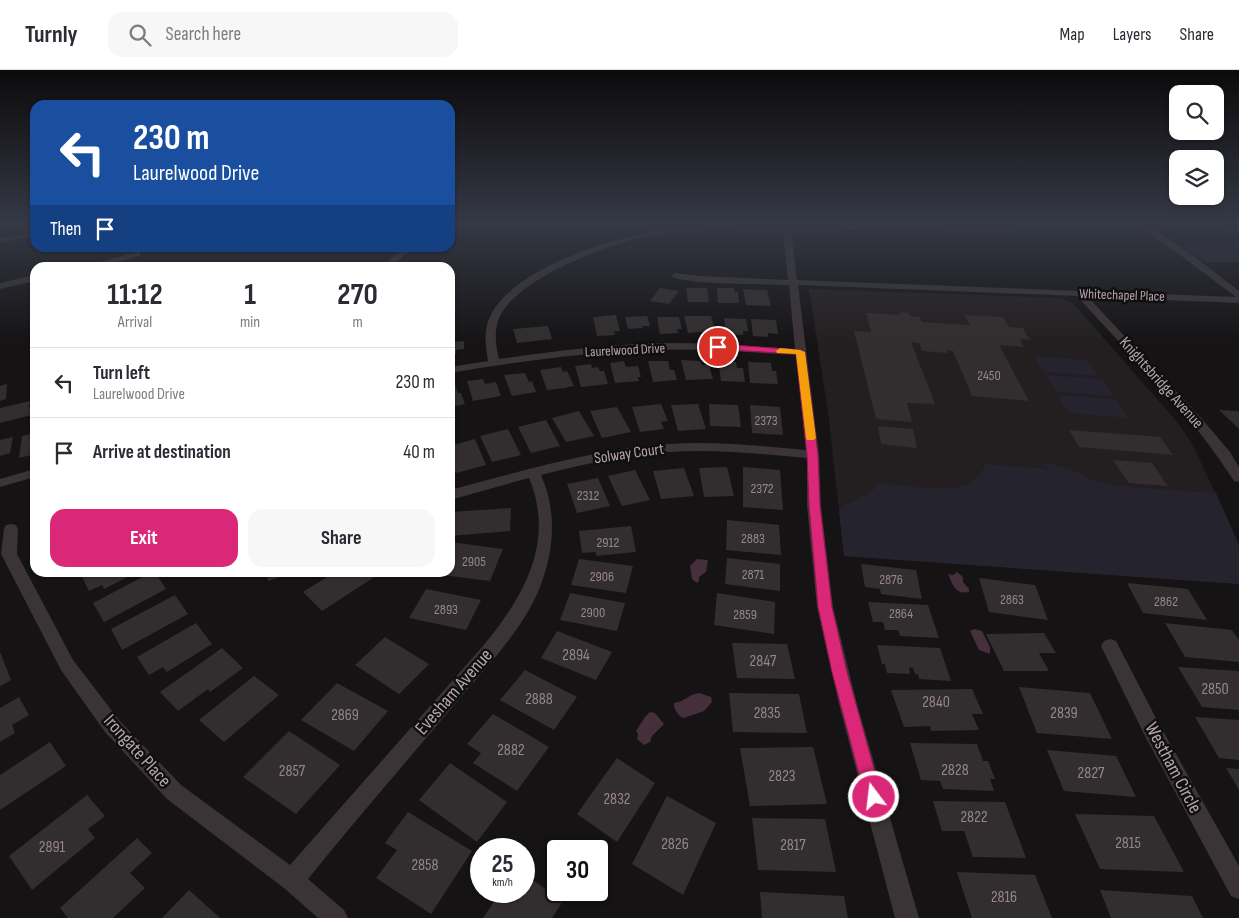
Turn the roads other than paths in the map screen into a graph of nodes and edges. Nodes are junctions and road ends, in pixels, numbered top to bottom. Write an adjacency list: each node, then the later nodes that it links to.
1 (561, 264): 12 (street)
2 (790, 264): 6 (street)
3 (1199, 264): 9 (street)
4 (675, 276): 6 (street, Whitechapel Place)
5 (30, 279): 7 (street)
6 (792, 282): 8 (street, Whitechapel Place); 11 (street)
7 (0, 286)
8 (1079, 293): 10 (street, Whitechapel Place); 17 (street, Knightsbridge Avenue)
9 (1239, 295)
10 (1239, 300)
11 (800, 352): 12 (street, Laurelwood Drive); 14 (street)
12 (494, 362): 13 (street, Laurelwood Drive)
13 (455, 369)
14 (813, 455): 15 (street, Solway Court); 25 (street)
15 (533, 473): 19 (street, Solway Court); 22 (street, Evesham Avenue)
16 (30, 474): 18 (street)
17 (1239, 478)
18 (0, 483)
19 (455, 494)
20 (11, 529): 22 (street, Irongate Place)
21 (1110, 646): 23 (street, Westham Circle)
22 (292, 880): 24 (street, Irongate Place)
23 (1239, 888)
24 (336, 918)
25 (907, 918)

